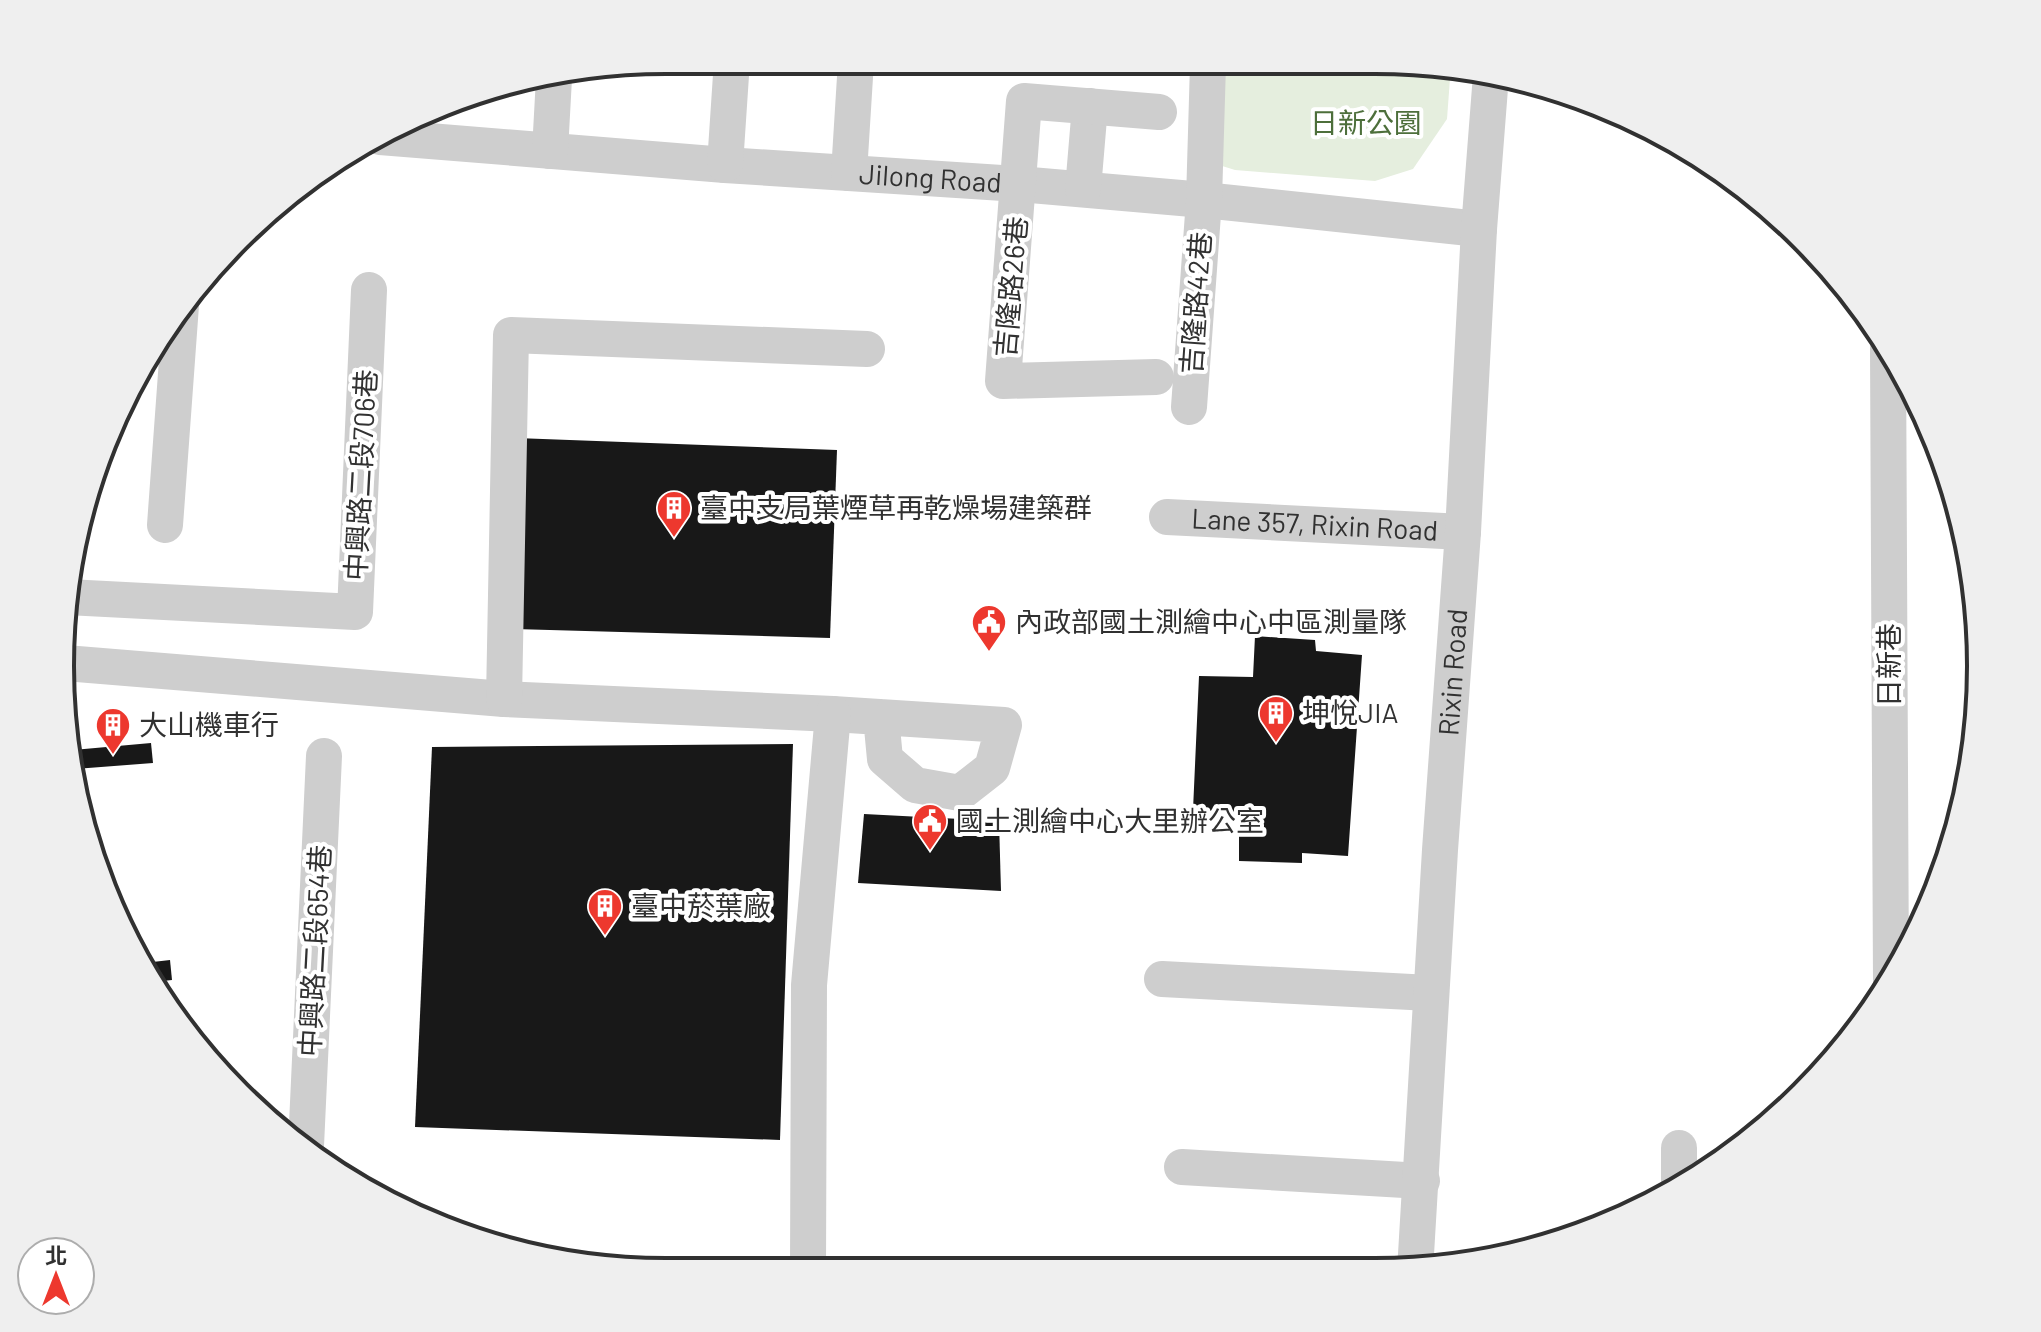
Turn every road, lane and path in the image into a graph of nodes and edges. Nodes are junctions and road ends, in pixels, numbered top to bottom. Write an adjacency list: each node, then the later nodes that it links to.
1 (731, 74): 10 (street)
2 (855, 74): 11 (street)
3 (1208, 74): 14 (street, 吉隆路42巷)
4 (554, 85): 9 (street)
5 (1490, 85): 15 (street, Rixin Road)
6 (1090, 106): 7 (street); 12 (street); 13 (street)
7 (1159, 112)
8 (398, 138): 9 (street, Jilong Road)
9 (550, 151): 10 (street, Jilong Road)
10 (725, 165): 11 (street, Jilong Road)
11 (849, 173): 12 (street, Jilong Road)
12 (1019, 184): 13 (street, Jilong Road); 20 (street, 吉隆路26巷)
13 (1083, 189): 14 (street, Jilong Road)
14 (1204, 200): 15 (street, Jilong Road); 21 (street, 吉隆路42巷)
15 (1479, 229): 24 (street, Rixin Road)
16 (369, 290): 25 (street, 中興路二段706巷)
17 (179, 330): 23 (street)
18 (867, 349): 27 (street)
19 (1888, 370): 31 (street, 日新巷)
20 (1156, 377)
21 (1189, 407)
22 (1167, 517): 24 (street, Lane 357, Rixin Road)
23 (165, 525)
24 (1463, 532): 33 (street, Rixin Road)
25 (78, 598)
26 (74, 664): 27 (street)
27 (504, 699): 28 (street)
28 (833, 714): 29 (street); 40 (street)
29 (881, 717)
30 (324, 756): 34 (street, 中興路二段654巷)
31 (1891, 957)
32 (1162, 979): 33 (street)
33 (1430, 993): 38 (street, Rixin Road)
34 (306, 1136)
35 (1679, 1148): 37 (street)
36 (1182, 1167): 38 (street)
37 (1679, 1174)
38 (1422, 1181): 39 (street, Rixin Road)
39 (1416, 1257)
40 (808, 1258)

